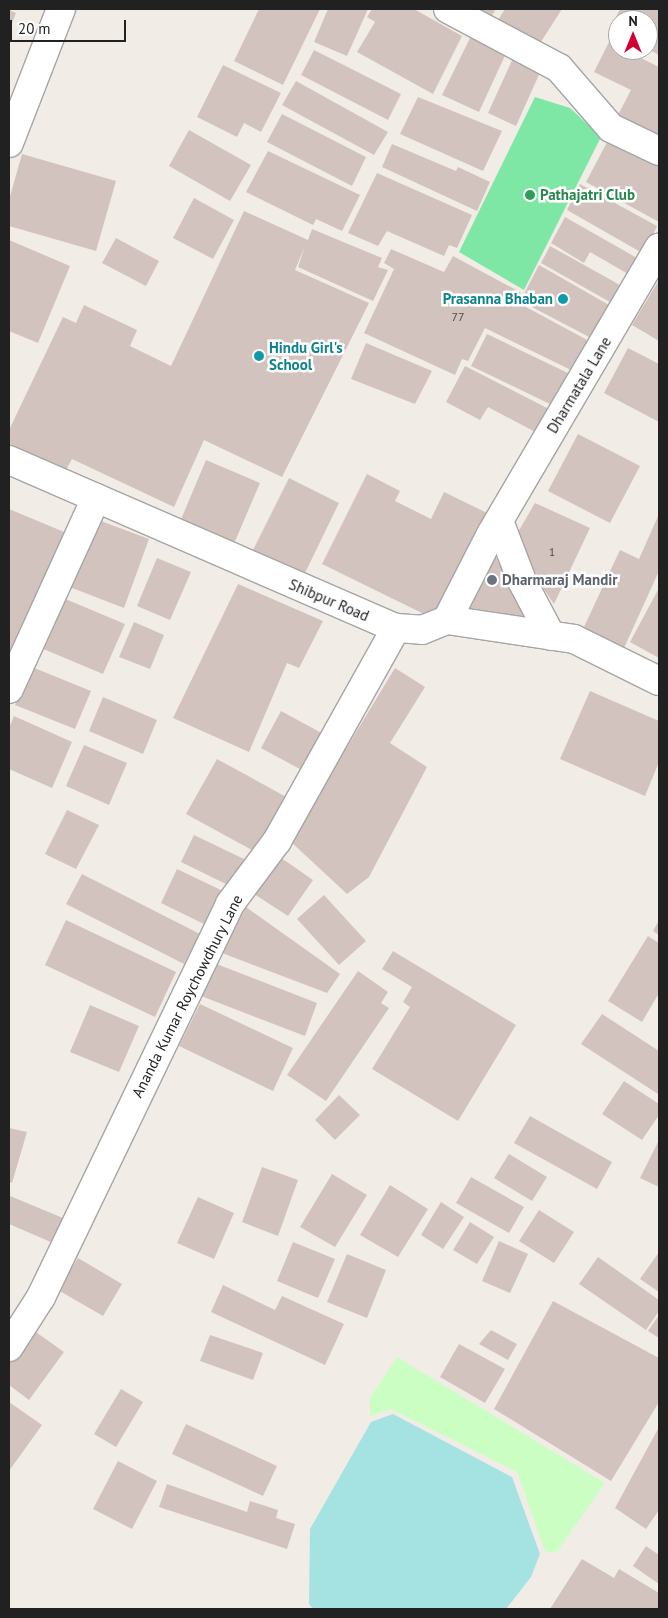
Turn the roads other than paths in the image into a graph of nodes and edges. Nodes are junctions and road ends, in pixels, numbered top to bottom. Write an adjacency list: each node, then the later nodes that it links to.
1 (61, 9): 3 (street)
2 (448, 9): 4 (street)
3 (9, 143)
4 (659, 151)
5 (659, 248): 8 (street, Dharmatala Lane)
6 (9, 460): 7 (street, Shibpur Road)
7 (96, 498): 10 (street, Shibpur Road); 13 (street)
8 (499, 521): 9 (street, Dharmatala Lane); 11 (street)
9 (447, 620): 10 (street, Shibpur Road); 11 (street)
10 (396, 628): 14 (street, Ananda Kumar Roychowdhury Lane)
11 (551, 636): 12 (street)
12 (659, 681)
13 (9, 688)
14 (9, 1347)

